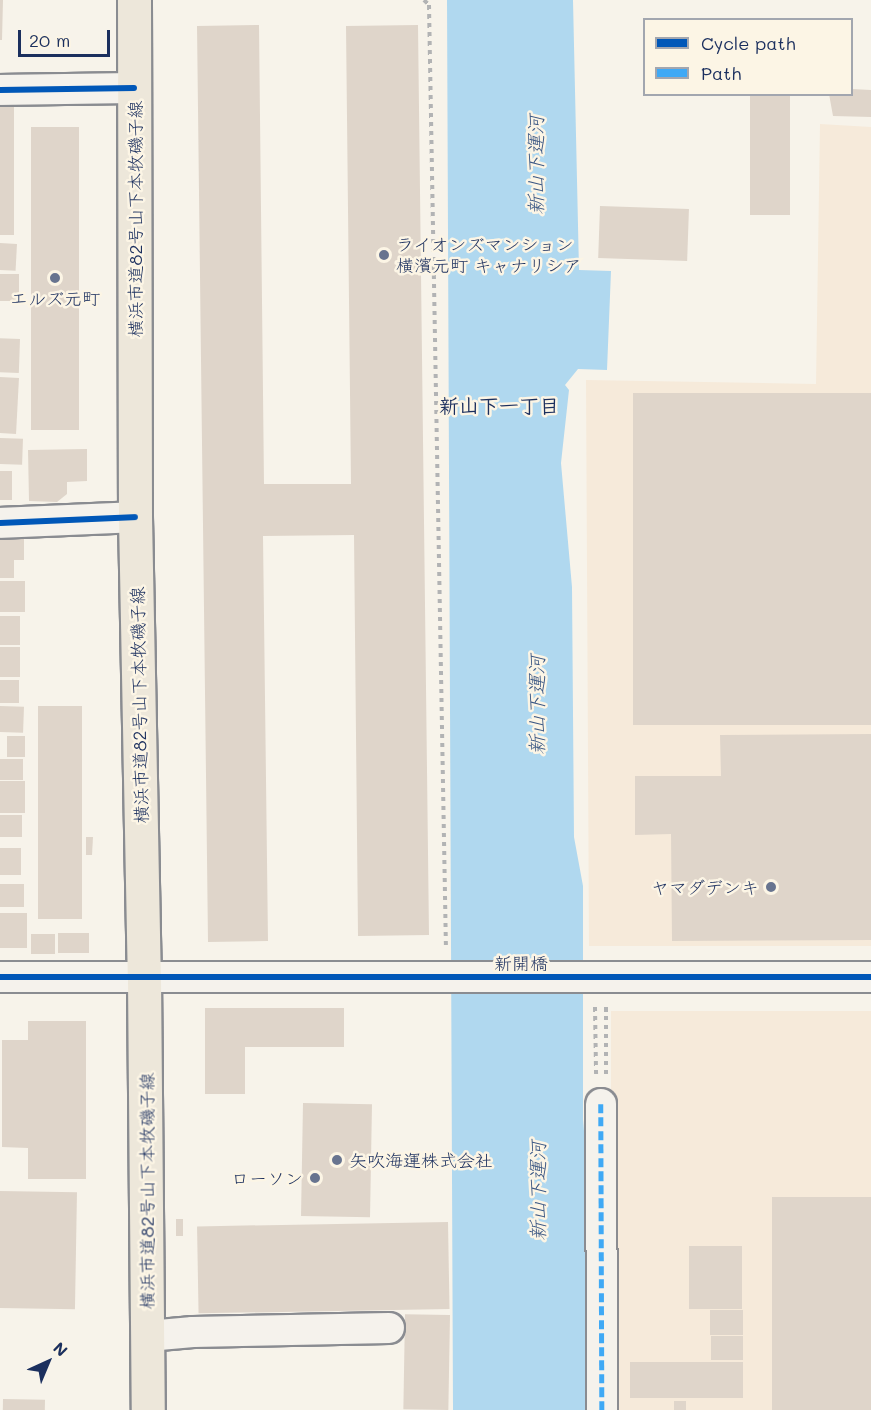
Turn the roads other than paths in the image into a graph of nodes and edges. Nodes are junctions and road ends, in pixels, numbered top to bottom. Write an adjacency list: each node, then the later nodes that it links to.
1 (134, 0): 2 (main road, 横浜市道82号山下本牧磯子線)
2 (134, 88): 3 (street); 4 (main road, 横浜市道82号山下本牧磯子線)
3 (0, 90)
4 (135, 517): 5 (street); 8 (main road, 横浜市道82号山下本牧磯子線)
5 (0, 522)
6 (0, 977): 8 (street, 新開橋)
7 (871, 977): 8 (street, 新開橋)
8 (144, 978): 11 (main road, 横浜市道82号山下本牧磯子線)
9 (604, 1093): 13 (street)
10 (389, 1328): 11 (street)
11 (148, 1336): 12 (main road, 横浜市道82号山下本牧磯子線)
12 (148, 1410)
13 (602, 1410)

